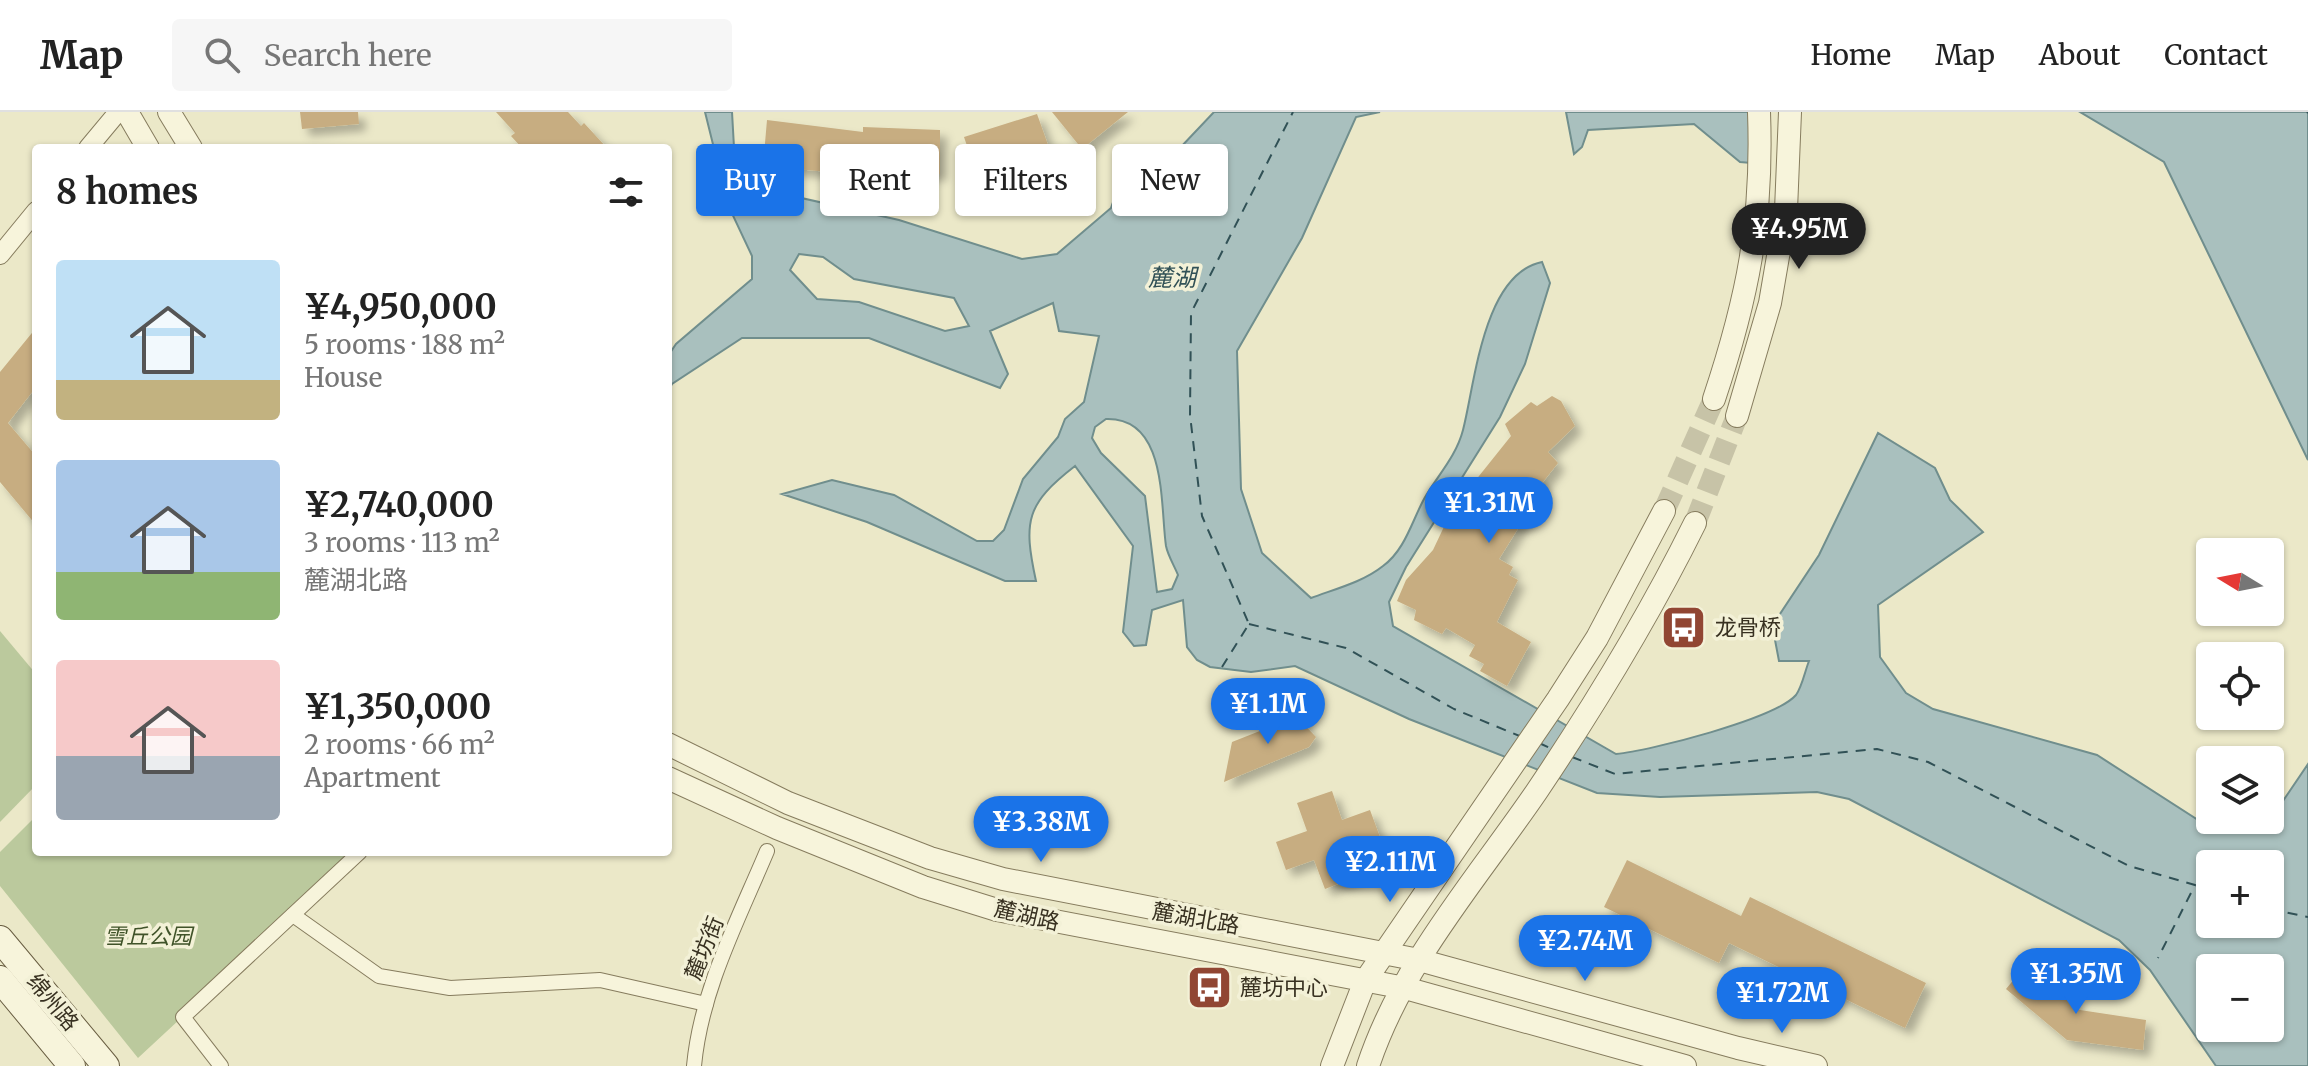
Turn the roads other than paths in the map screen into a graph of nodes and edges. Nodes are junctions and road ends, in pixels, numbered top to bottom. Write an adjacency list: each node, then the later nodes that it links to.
1 (118, 112): 6 (street)
2 (127, 112): 7 (street)
3 (169, 112): 8 (street)
4 (1759, 112): 11 (street)
5 (1790, 112): 12 (street)
6 (91, 144)
7 (146, 144)
8 (189, 144)
9 (32, 216): 10 (street)
10 (0, 255)
11 (1739, 321): 12 (street); 13 (street)
12 (1764, 330): 14 (street)
13 (1714, 399)
14 (1737, 416)
15 (1664, 511): 27 (street)
16 (1695, 523): 28 (street)
17 (672, 746): 19 (street, 麓湖北路)
18 (672, 780): 21 (street, 麓湖路)
19 (766, 791): 20 (street, 麓湖北路); 21 (street)
20 (814, 813): 22 (street); 27 (street, 麓湖北路)
21 (755, 818): 22 (street, 麓湖路)
22 (804, 839): 30 (street, 麓湖路)
23 (767, 851): 32 (street, 麓坊街)
24 (356, 856): 25 (street)
25 (293, 915): 32 (street); 35 (street)
26 (0, 939): 34 (main road, 绵州路)
27 (1383, 952): 28 (street, 麓湖北路); 30 (street)
28 (1419, 960): 31 (street); 40 (street, 麓湖北路)
29 (0, 979): 33 (main road, 绵州路)
30 (1365, 981): 31 (street, 麓湖路); 37 (street)
31 (1405, 988): 38 (street); 39 (street, 麓湖路)
32 (706, 1004): 36 (street, 麓坊街)
33 (72, 1066)
34 (106, 1066)
35 (221, 1066)
36 (694, 1066)
37 (1332, 1066)
38 (1368, 1066)
39 (1685, 1066)
40 (1816, 1066)

